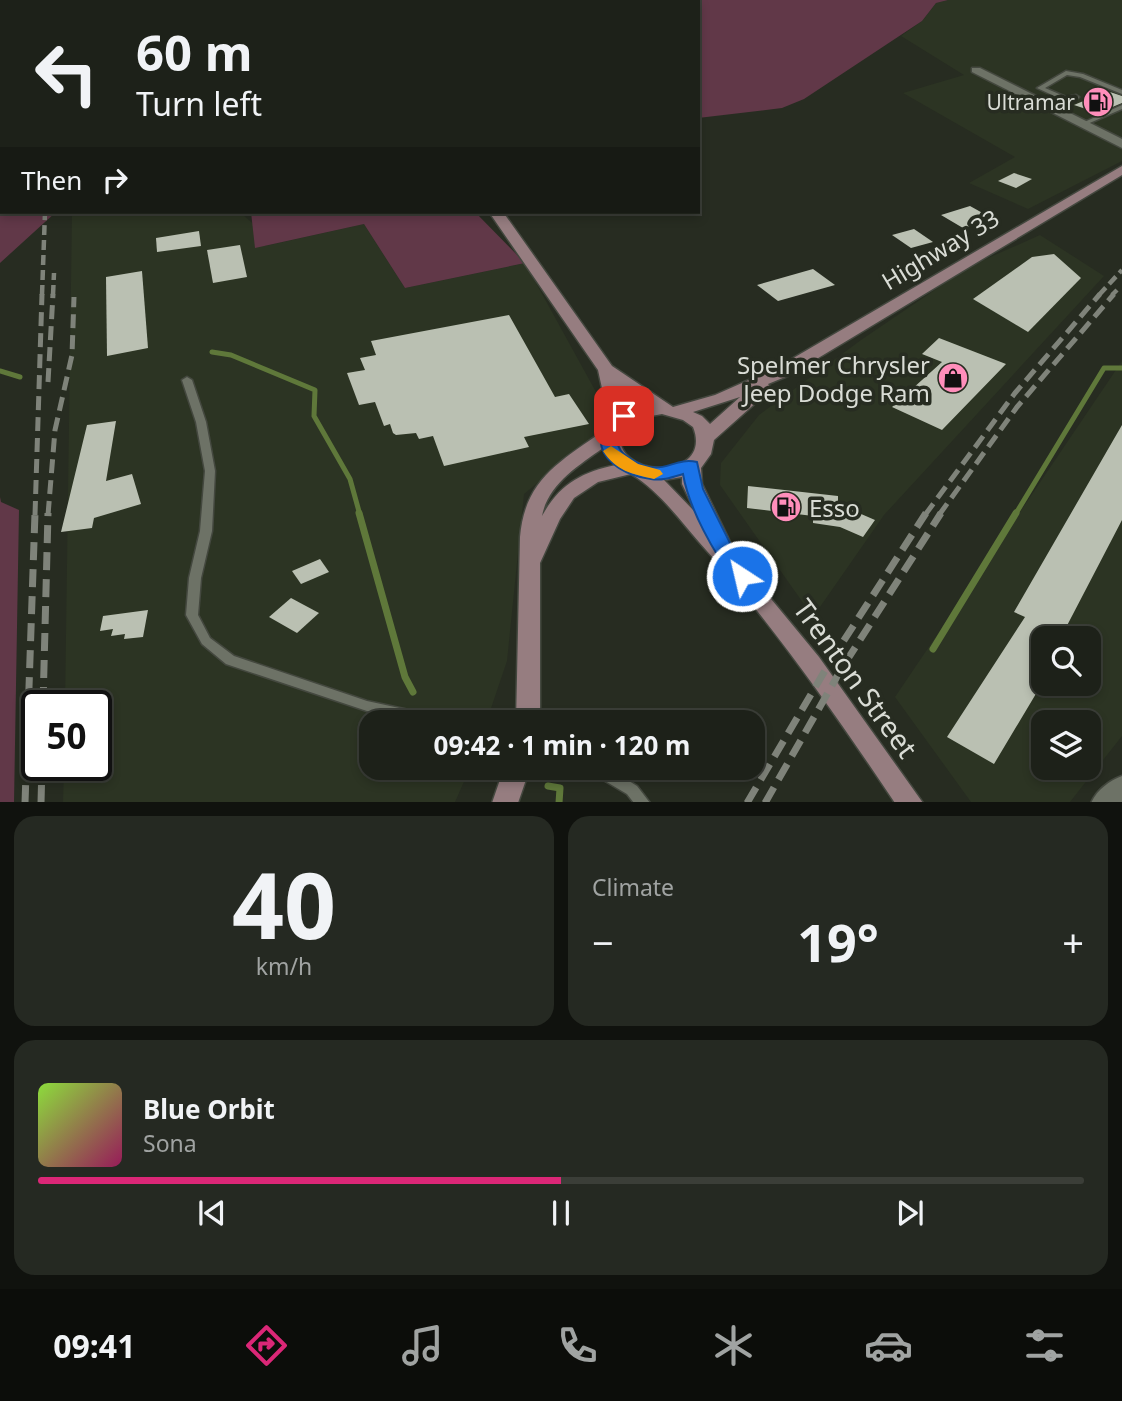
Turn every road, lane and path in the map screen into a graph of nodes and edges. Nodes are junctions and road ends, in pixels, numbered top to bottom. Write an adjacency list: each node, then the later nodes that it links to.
1 (976, 70): 5 (street)
2 (1122, 92): 3 (lane)
3 (1076, 97)
4 (1122, 107): 5 (lane)
5 (1083, 124): 6 (street)
6 (1122, 144)
7 (1122, 170): 10 (main road, Highway 33)
8 (497, 214): 9 (main road)
9 (606, 370): 12 (main road); 13 (main road)
10 (784, 371): 12 (main road, Highway 33); 14 (main road, Highway 33)
11 (187, 380): 19 (lane)
12 (670, 410): 13 (main road); 14 (main road)
13 (614, 428): 16 (main road); 18 (main road)
14 (705, 439): 15 (main road)
15 (691, 466): 16 (main road); 17 (main road, Trenton Street)
16 (637, 470): 17 (main road, Trenton Street); 18 (main road)
17 (727, 557): 26 (main road, Trenton Street)
18 (530, 566): 20 (main road)
19 (384, 710)
20 (528, 710)
21 (513, 780): 24 (main road)
22 (615, 780): 25 (lane)
23 (1122, 788): 27 (street)
24 (505, 802)
25 (642, 802)
26 (908, 802)
27 (1105, 802)

